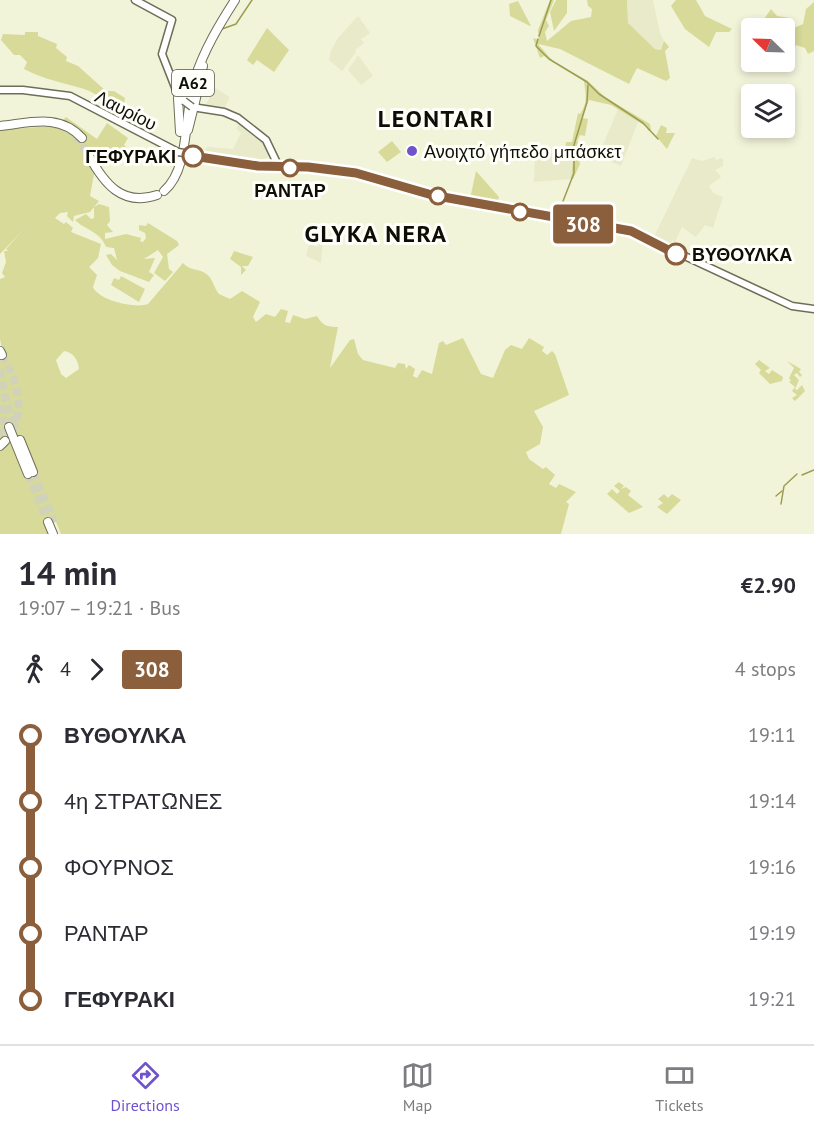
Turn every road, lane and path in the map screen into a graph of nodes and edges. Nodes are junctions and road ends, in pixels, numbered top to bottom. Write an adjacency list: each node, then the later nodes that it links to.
1 (233, 0): 3 (highway, Α62); 4 (highway, Α62)
2 (139, 1): 6 (main road); 6 (main road)
3 (225, 16): 7 (highway); 11 (highway, Α62)
4 (210, 35): 6 (highway); 11 (highway, Α62)
5 (0, 91): 11 (main road, Λαυρίου)
6 (181, 100): 7 (main road, bridge); 11 (highway)
7 (195, 109): 11 (highway); 13 (main road)
8 (0, 127): 9 (highway); 10 (highway)
9 (72, 132)
10 (82, 138)
11 (181, 154): 12 (highway, Α62); 13 (main road, Λαυρίου)
12 (90, 155)
13 (272, 162): 14 (main road, Λαυρίου)
14 (814, 309)
15 (12, 427): 16 (highway)
16 (31, 473)
17 (53, 534): 18 (highway)
18 (58, 534)

